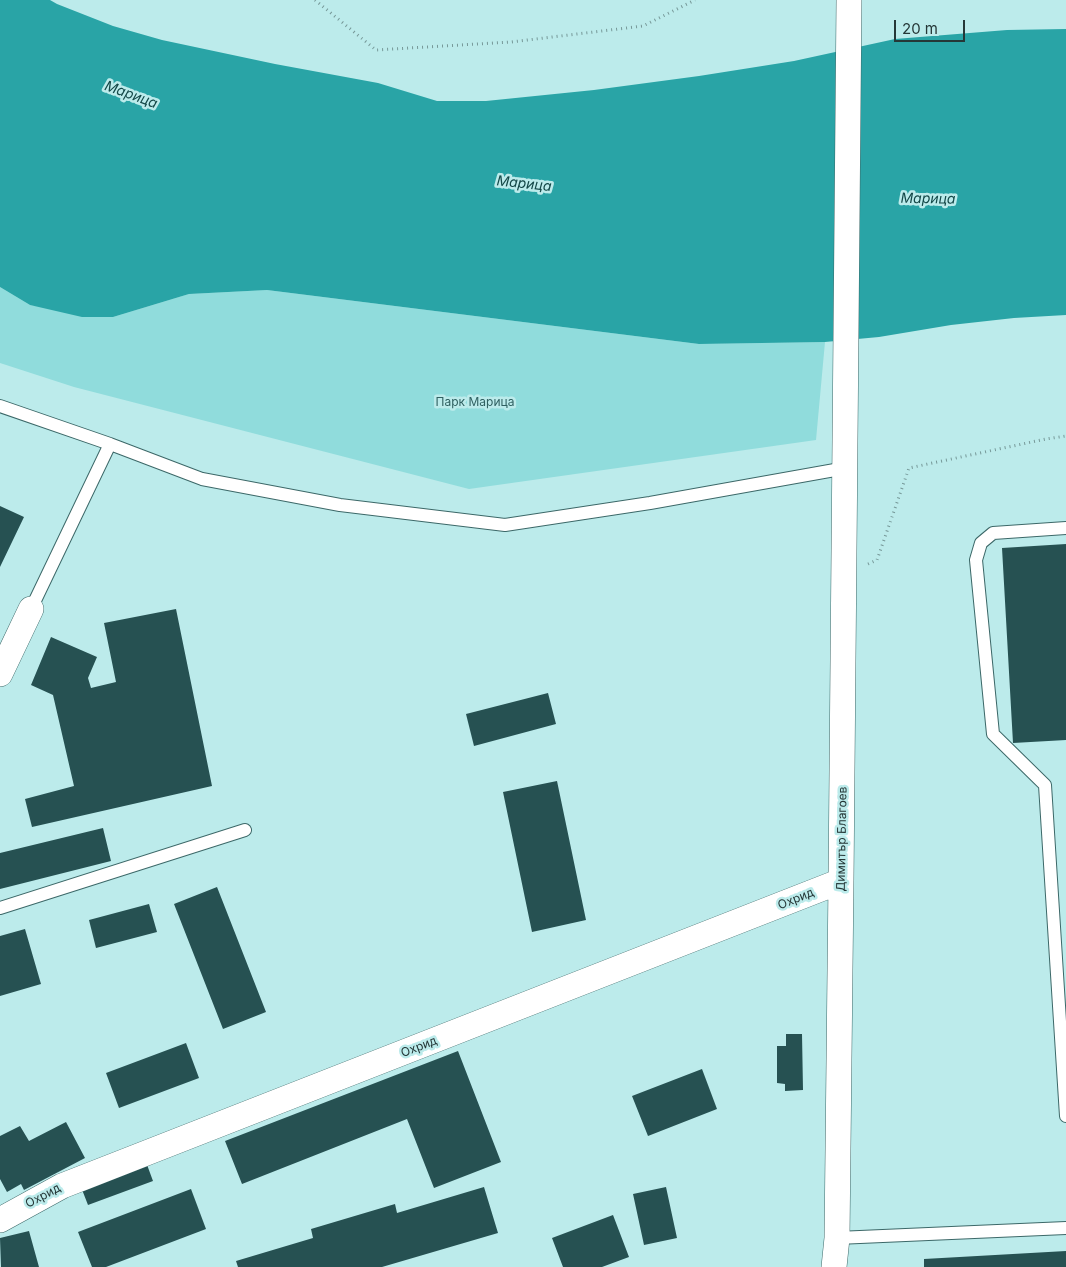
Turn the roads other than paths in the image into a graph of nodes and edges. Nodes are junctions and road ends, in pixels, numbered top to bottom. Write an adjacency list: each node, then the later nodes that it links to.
1 (850, 0): 4 (street, Димитър Благоев)
2 (0, 406): 3 (lane)
3 (110, 444): 4 (lane); 6 (lane)
4 (846, 468): 9 (street, Димитър Благоев)
5 (1066, 528): 11 (lane)
6 (31, 609): 7 (street)
7 (0, 674)
8 (245, 830): 10 (lane)
9 (841, 881): 12 (street, Охрид); 14 (street, Димитър Благоев)
10 (0, 908)
11 (1066, 1116)
12 (0, 1220)
13 (1066, 1228): 14 (lane)
14 (837, 1238): 15 (street, Димитър Благоев)
15 (834, 1267)

